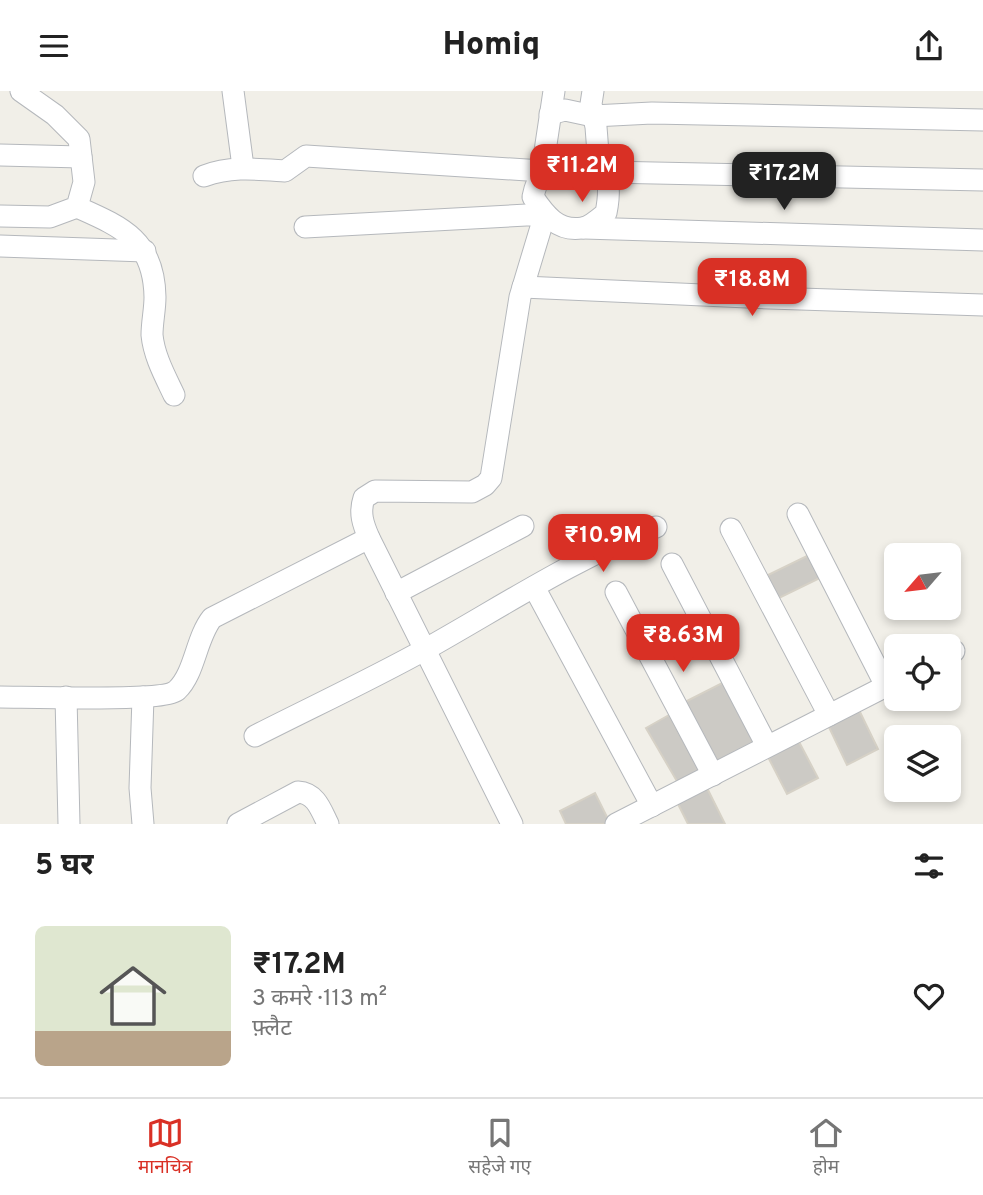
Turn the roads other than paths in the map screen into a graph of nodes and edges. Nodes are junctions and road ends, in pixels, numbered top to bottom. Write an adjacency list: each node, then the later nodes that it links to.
1 (22, 91): 9 (street)
2 (233, 91): 10 (street)
3 (554, 91): 5 (street)
4 (593, 91): 6 (street)
5 (550, 114): 6 (street); 12 (street)
6 (593, 115): 7 (street); 11 (street)
7 (983, 120)
8 (0, 155): 9 (street)
9 (81, 157): 15 (street)
10 (243, 167): 12 (street); 13 (street)
11 (602, 169): 12 (street); 14 (street); 19 (street)
12 (542, 171): 16 (street)
13 (204, 176)
14 (983, 180)
15 (77, 207): 17 (street); 22 (street)
16 (545, 215): 18 (street); 19 (street); 23 (street)
17 (0, 216)
18 (305, 227)
19 (584, 228): 20 (street)
20 (983, 240)
21 (0, 246): 22 (street)
22 (145, 251): 25 (street)
23 (523, 287): 24 (street); 30 (street)
24 (983, 305)
25 (174, 395)
26 (798, 514): 36 (street)
27 (523, 526): 34 (street)
28 (656, 527): 32 (street)
29 (731, 529): 41 (street)
30 (369, 538): 34 (street); 40 (street)
31 (672, 564): 43 (street)
32 (534, 587): 35 (street); 45 (street)
33 (616, 592): 44 (street)
34 (396, 593): 35 (street)
35 (424, 650): 42 (street); 50 (street)
36 (884, 670)
37 (884, 687): 41 (street)
38 (0, 697): 39 (street)
39 (66, 697): 40 (street); 46 (street)
40 (143, 697): 47 (street)
41 (829, 715): 43 (street)
42 (255, 736)
43 (766, 746): 44 (street)
44 (713, 775): 45 (street)
45 (652, 806): 51 (street)
46 (68, 824)
47 (143, 824)
48 (238, 824): 49 (street)
49 (328, 824)
50 (512, 824)
51 (616, 824)

